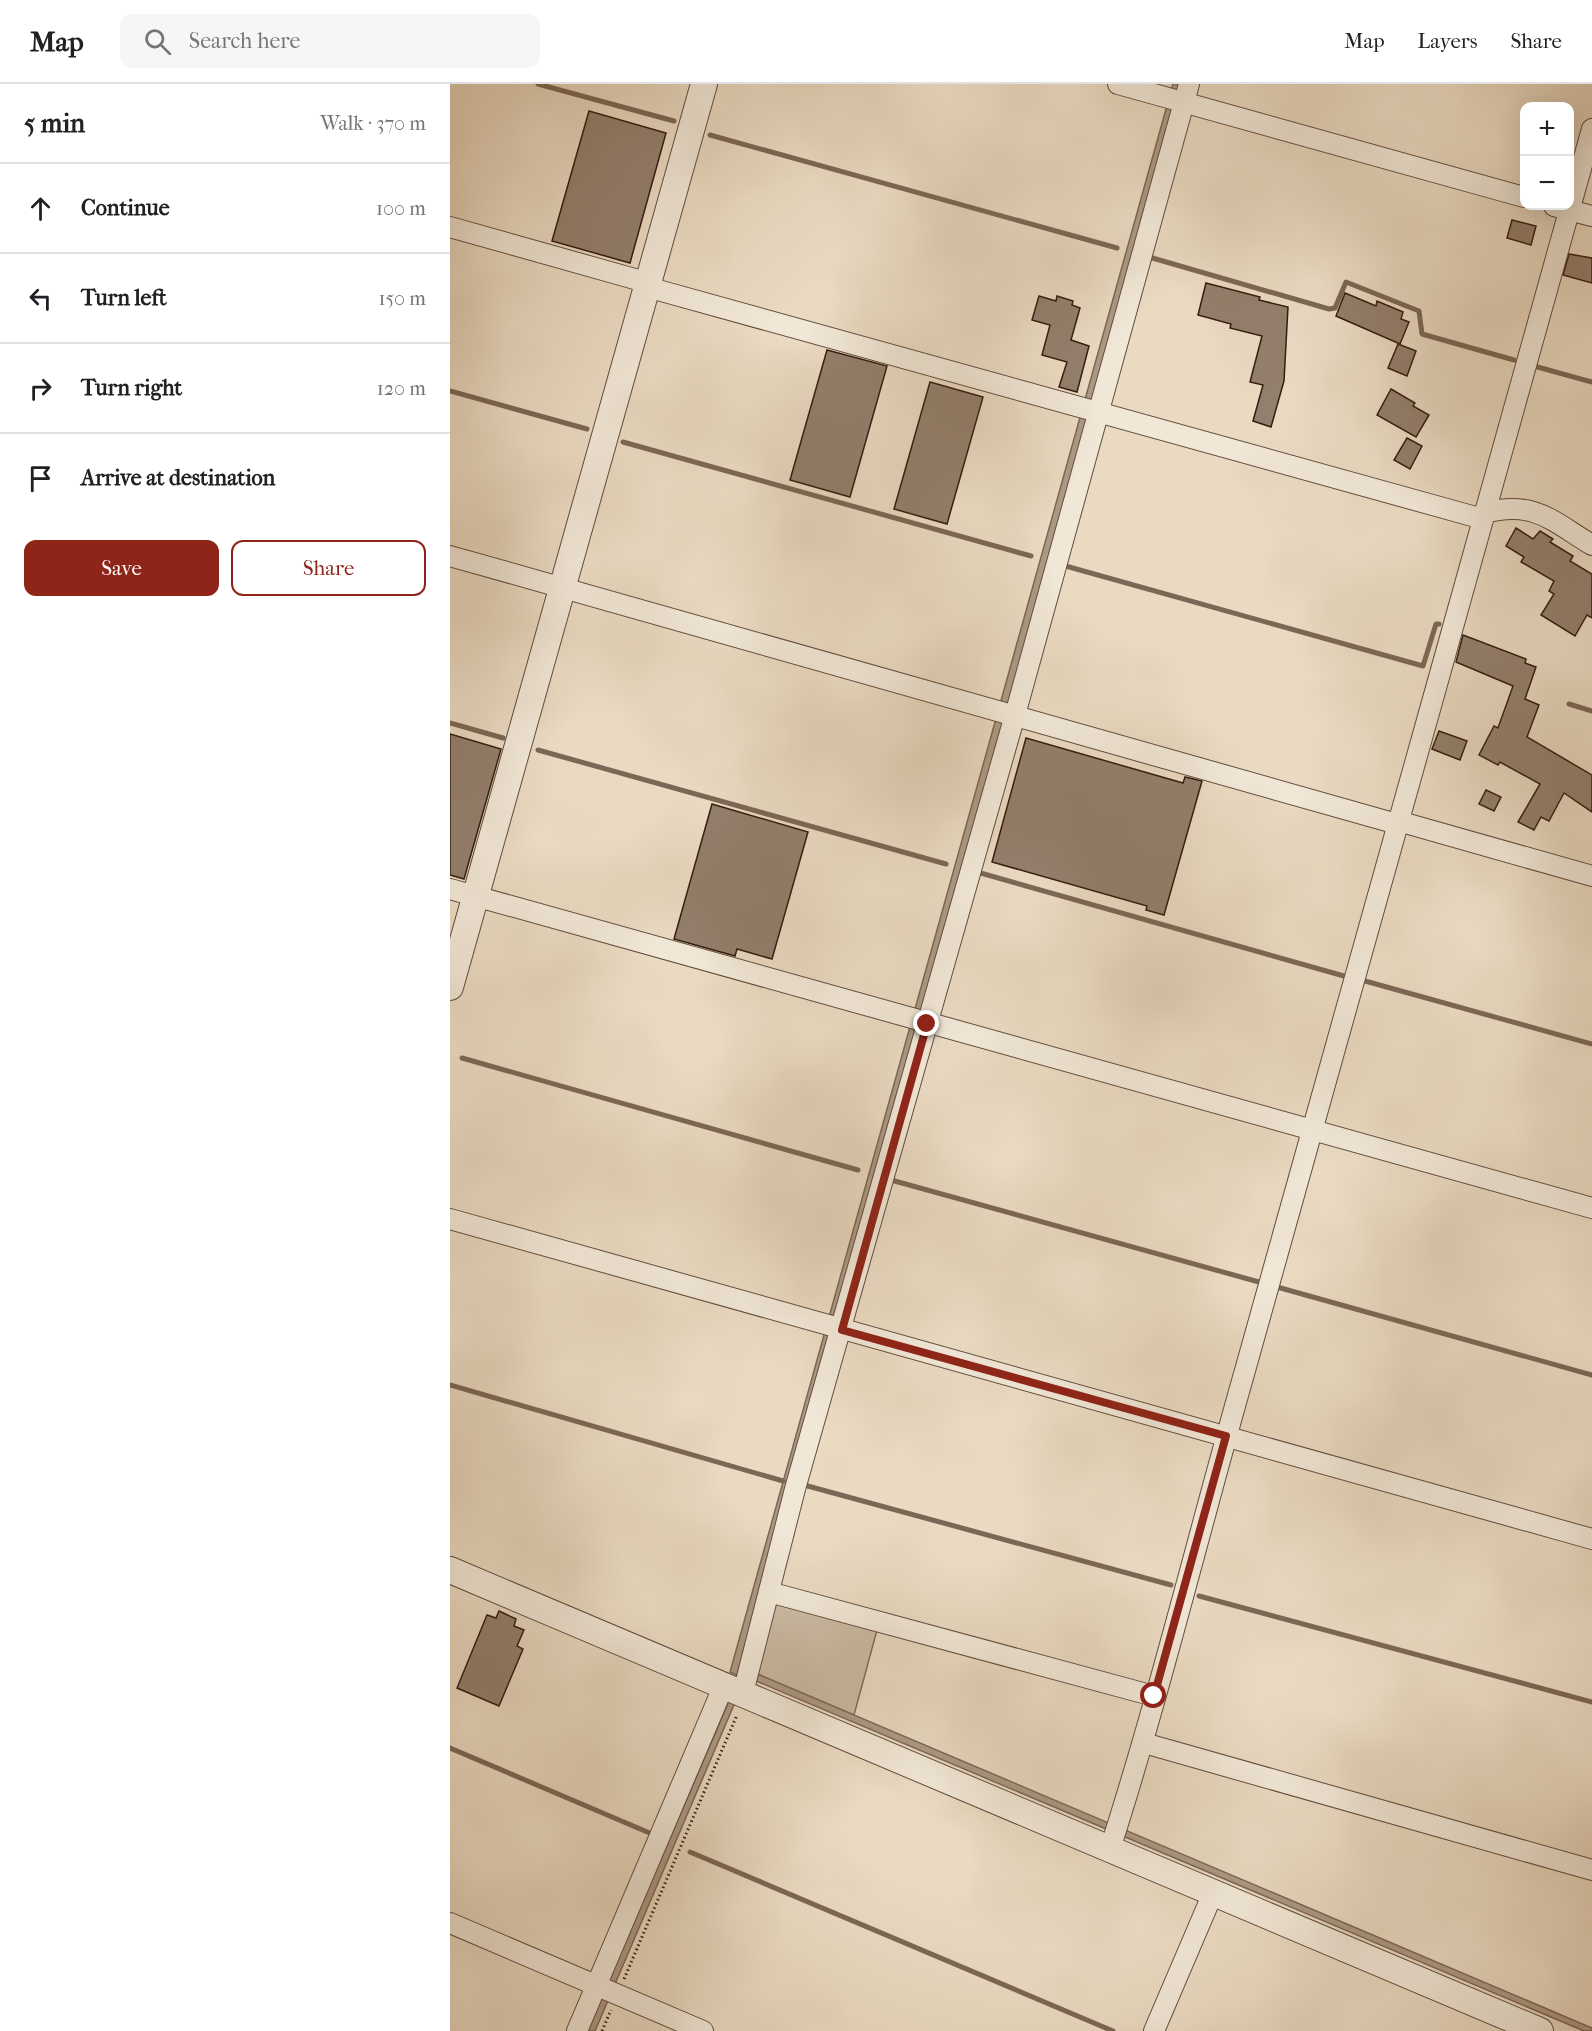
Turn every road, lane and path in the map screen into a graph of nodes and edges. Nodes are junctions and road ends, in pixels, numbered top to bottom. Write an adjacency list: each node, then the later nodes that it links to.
1 (704, 84): 11 (street)
2 (1118, 84): 3 (street)
3 (1180, 96): 6 (street); 12 (street)
4 (1592, 129): 5 (street)
5 (1574, 176)
6 (1520, 196)
7 (1561, 210): 13 (street)
8 (1570, 210): 9 (street)
9 (1592, 216)
10 (450, 227): 11 (street)
11 (648, 285): 12 (street); 16 (street)
12 (1090, 410): 13 (street); 17 (street)
13 (1483, 516): 14 (street); 18 (street)
14 (1592, 545)
15 (450, 556): 16 (street)
16 (563, 588): 17 (street); 21 (street)
17 (1006, 713): 18 (street); 23 (street)
18 (1398, 823): 19 (street); 24 (street)
19 (1592, 876)
20 (450, 889): 21 (street)
21 (476, 897): 22 (street); 23 (street)
22 (450, 987)
23 (919, 1022): 24 (street); 27 (street)
24 (1313, 1130): 25 (street); 28 (street)
25 (1592, 1208)
26 (450, 1219): 27 (street)
27 (834, 1328): 28 (street); 31 (street)
28 (1226, 1436): 29 (street); 33 (street)
29 (1592, 1539)
30 (450, 1570): 32 (street)
31 (769, 1592): 32 (street); 33 (street)
32 (738, 1691): 35 (street); 39 (street); 39 (path)
33 (1154, 1696): 34 (street)
34 (1144, 1743): 35 (street); 36 (street)
35 (1114, 1836): 37 (street)
36 (1592, 1870)
37 (1213, 1893): 43 (street); 44 (street)
38 (450, 1923): 39 (street)
39 (608, 1991): 40 (street); 41 (path); 42 (street)
40 (577, 2031)
41 (602, 2031)
42 (703, 2031)
43 (1154, 2031)
44 (1540, 2031)

